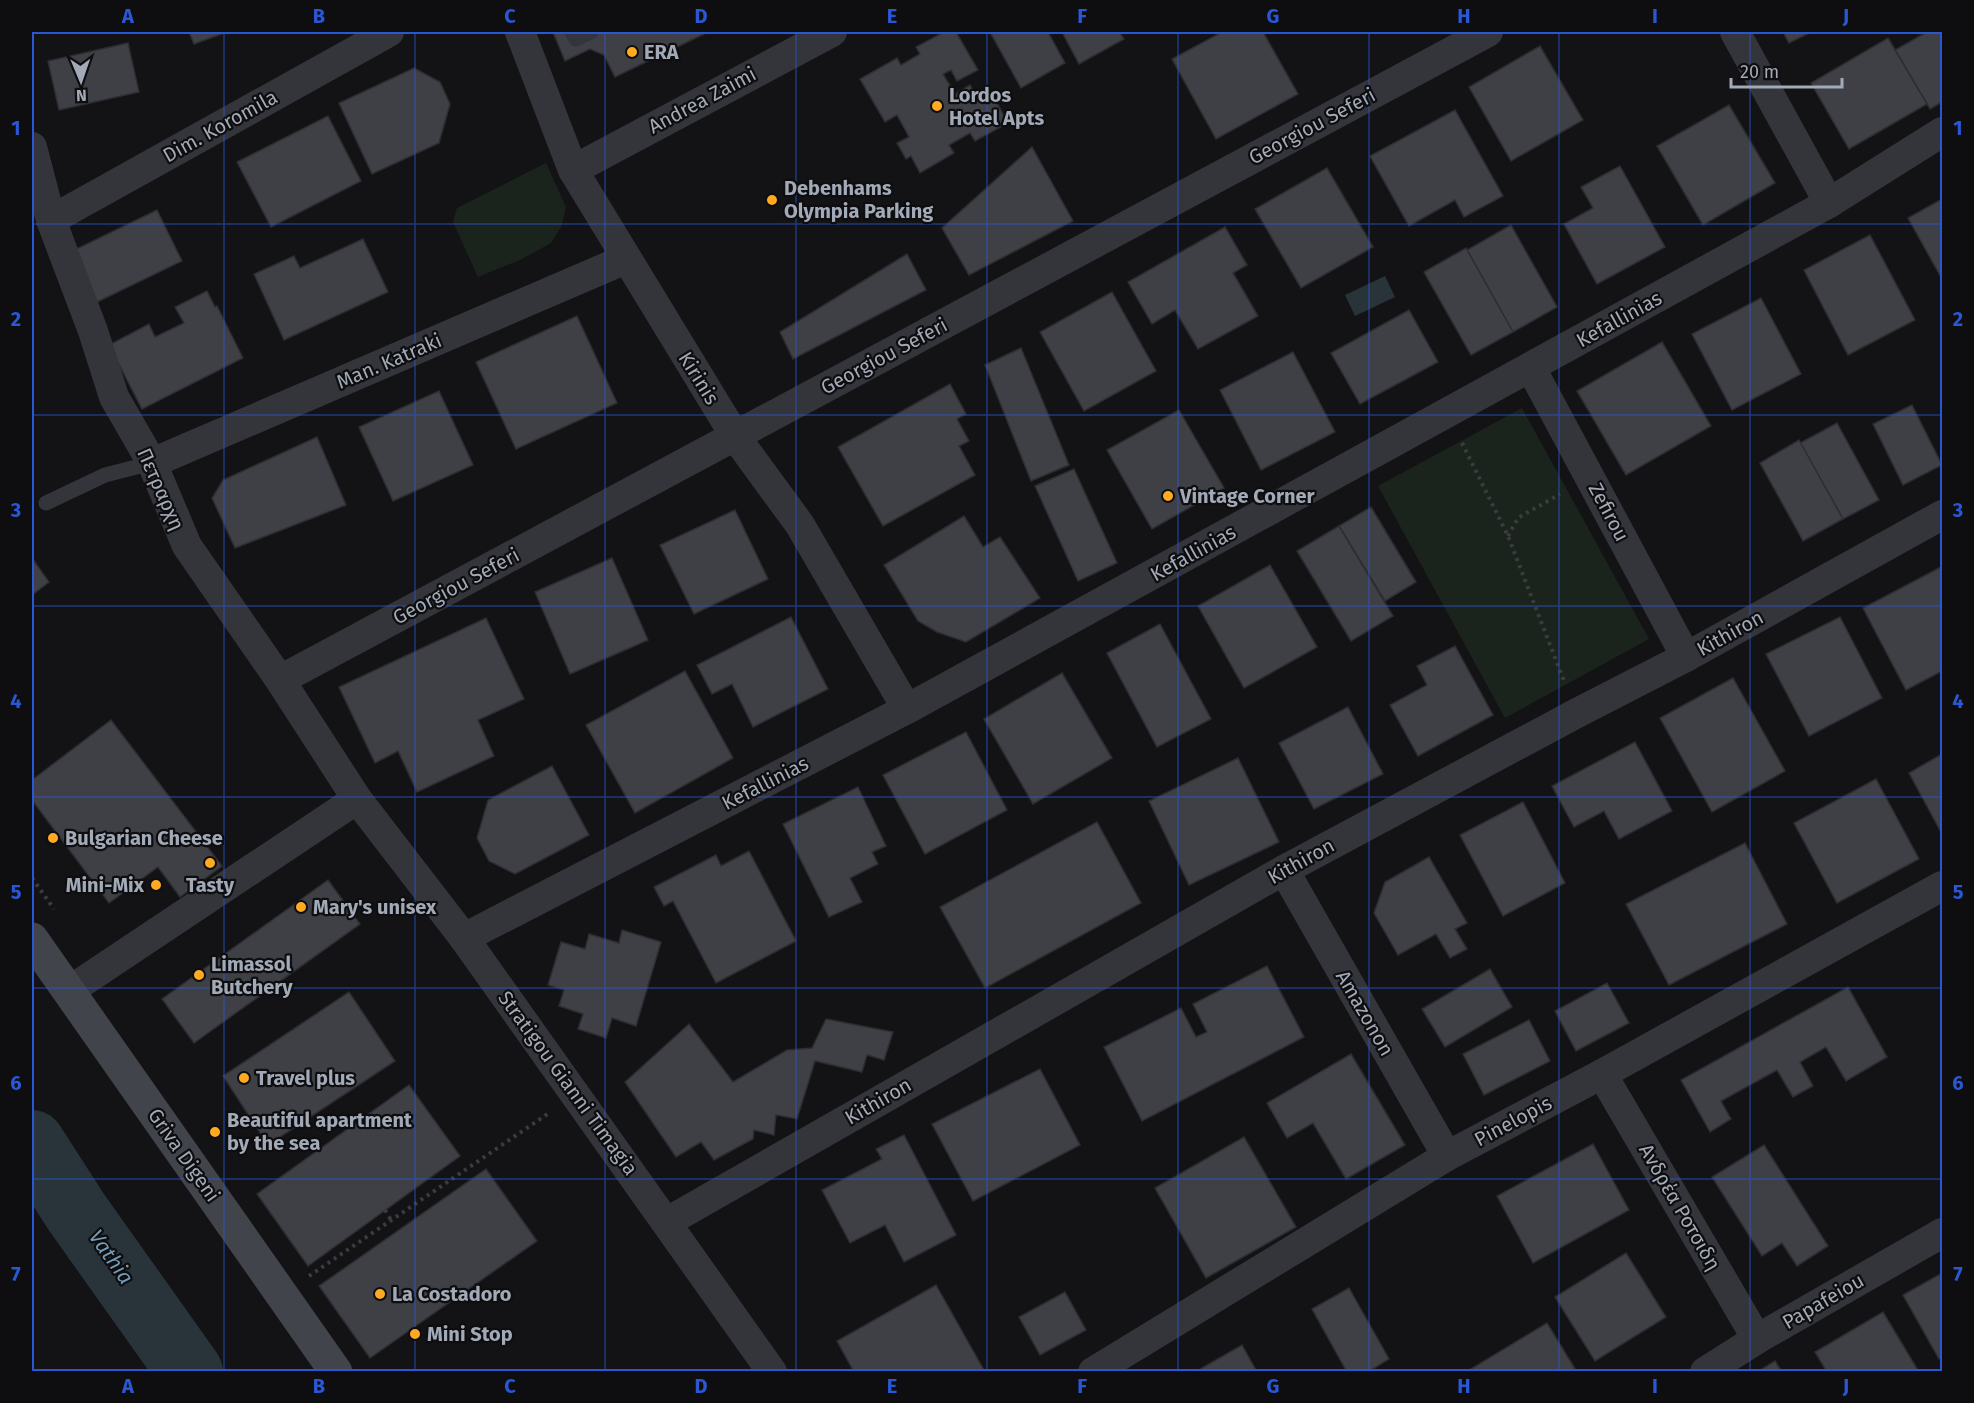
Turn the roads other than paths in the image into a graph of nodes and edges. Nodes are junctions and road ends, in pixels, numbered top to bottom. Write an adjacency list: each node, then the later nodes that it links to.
1 (389, 32): 12 (street, Dim. Koromila)
2 (520, 32): 10 (street, Kirinis)
3 (572, 32): 4 (lane)
4 (591, 32)
5 (829, 32): 10 (street, Andrea Zaimi)
6 (1488, 32): 15 (street, Georgiou Seferi)
7 (1735, 32): 11 (street)
8 (1942, 132): 11 (street, Kefallinias)
9 (32, 147): 12 (street, Πετραρχη)
10 (573, 170): 13 (street, Kirinis)
11 (1829, 203): 14 (street, Kefallinias)
12 (51, 220): 16 (street, Πετραρχη)
13 (626, 259): 15 (street, Kirinis); 16 (street, Man. Katraki)
14 (1531, 368): 19 (street, Zefirou); 21 (street, Kefallinias)
15 (735, 436): 20 (street, Georgiou Seferi); 21 (street, Kirinis)
16 (152, 462): 17 (lane); 20 (street, Πετραρχη)
17 (46, 503)
18 (1942, 515): 19 (street, Kithiron)
19 (1686, 657): 23 (street, Kithiron)
20 (280, 680): 22 (street, Πετραρχη)
21 (907, 709): 25 (street, Kefallinias)
22 (357, 799): 25 (street, Stratigou Gianni Timagia); 27 (street)
23 (1284, 870): 29 (street, Amazonon); 30 (street, Kithiron)
24 (1942, 886): 28 (street, Pinelopis)
25 (464, 938): 30 (street, Stratigou Gianni Timagia)
26 (32, 939): 27 (street, Griva Digeni)
27 (69, 990): 33 (street, Griva Digeni)
28 (1602, 1074): 29 (street, Pinelopis); 32 (street, Ανδρέα Ροτσιδη)
29 (1447, 1156): 35 (street, Pinelopis)
30 (667, 1222): 34 (street, Stratigou Gianni Timagia)
31 (1942, 1233): 32 (street, Papafeiou)
32 (1757, 1339): 36 (street, Papafeiou)
33 (336, 1371)
34 (772, 1371)
35 (1094, 1371)
36 (1705, 1371)

